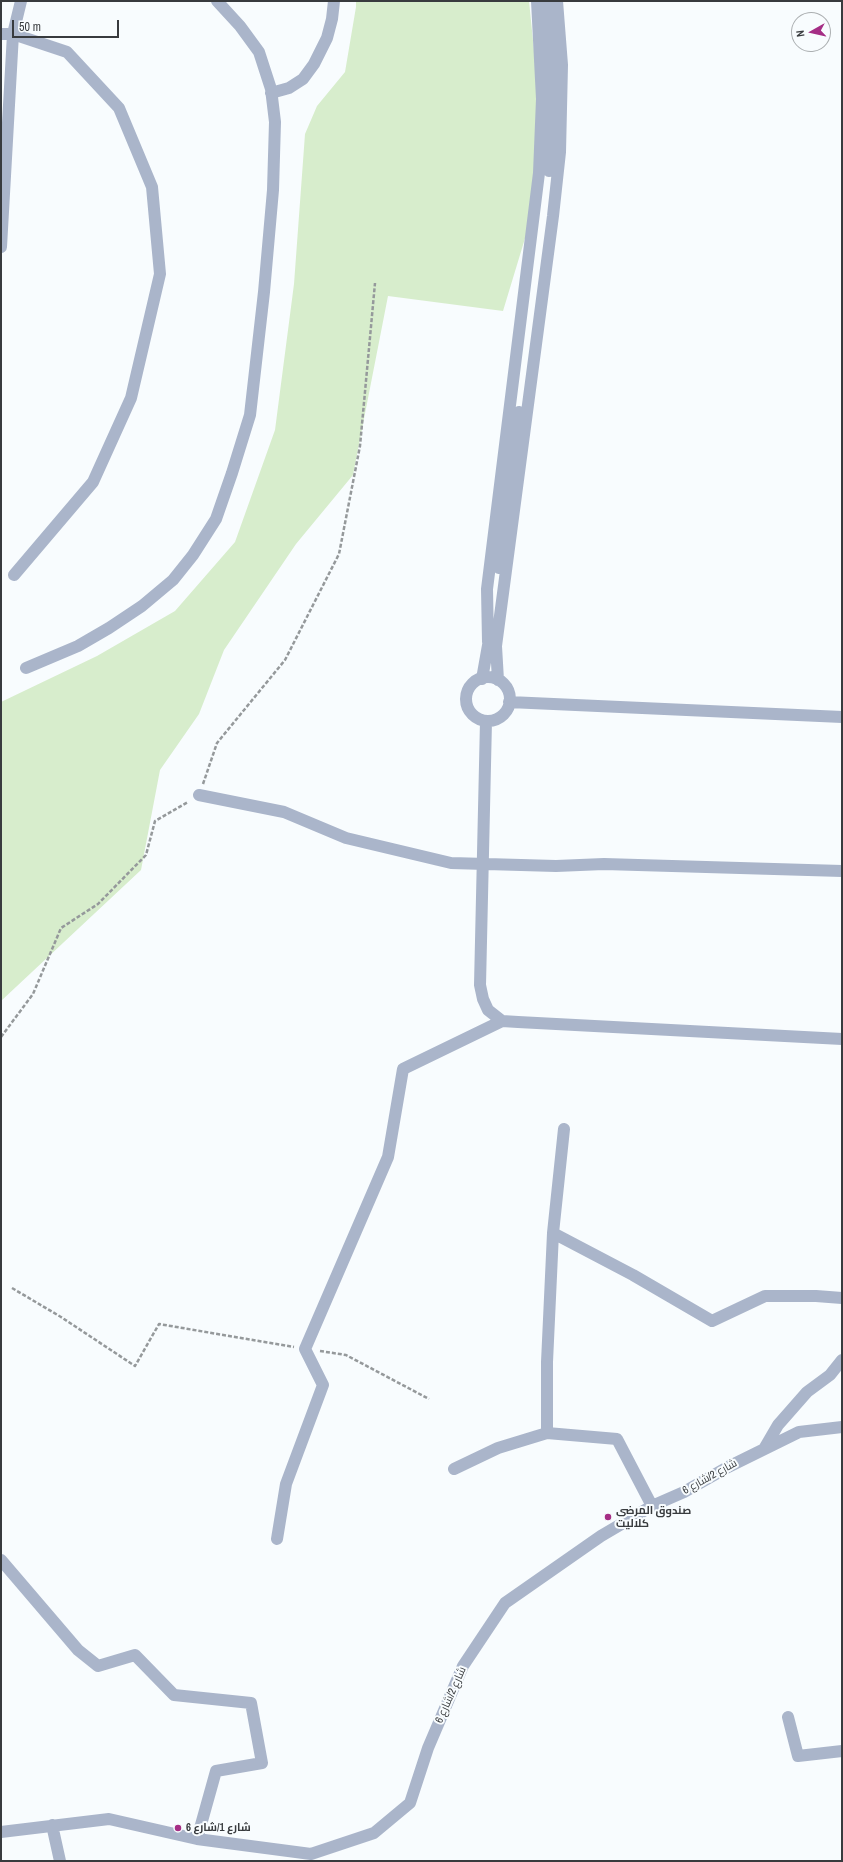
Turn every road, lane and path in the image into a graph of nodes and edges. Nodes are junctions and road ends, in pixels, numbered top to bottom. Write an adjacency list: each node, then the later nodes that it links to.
1 (21, 1): 7 (street)
2 (217, 1): 8 (street)
3 (334, 1): 8 (street)
4 (537, 1): 12 (street)
5 (548, 1): 12 (street)
6 (557, 1): 15 (street)
7 (7, 34): 9 (street); 11 (street)
8 (271, 93): 13 (street)
9 (1, 248)
10 (375, 283): 19 (path)
11 (14, 575)
12 (488, 652): 14 (street)
13 (26, 668)
14 (482, 679): 15 (street); 18 (street)
15 (498, 680): 16 (street)
16 (509, 702): 17 (street); 18 (street)
17 (842, 718)
18 (486, 721): 20 (street)
19 (199, 796): 20 (street); 23 (path)
20 (484, 863): 21 (street); 22 (street)
21 (842, 871)
22 (502, 1021): 24 (street); 29 (street)
23 (1, 1037)
24 (842, 1039)
25 (564, 1129): 26 (street)
26 (553, 1234): 28 (street); 33 (street)
27 (12, 1288): 29 (path)
28 (842, 1298)
29 (306, 1349): 31 (path); 37 (street)
30 (842, 1360): 34 (street)
31 (428, 1400)
32 (842, 1427): 34 (street, شارع 2/شارع 6)
33 (547, 1433): 35 (street); 36 (street)
34 (764, 1449): 36 (street, شارع 2/شارع 6)
35 (454, 1469)
36 (652, 1506): 44 (street, شارع 2/شارع 6)
37 (277, 1539)
38 (1, 1560): 43 (street)
39 (788, 1717): 40 (street)
40 (842, 1751)
41 (52, 1825): 42 (street, شارع 2/شارع 6); 43 (street, شارع 2/شارع 6); 45 (street)
42 (1, 1832)
43 (197, 1840): 44 (street, شارع 2/شارع 6)
44 (299, 1854): 46 (street)
45 (60, 1861)
46 (312, 1861)

